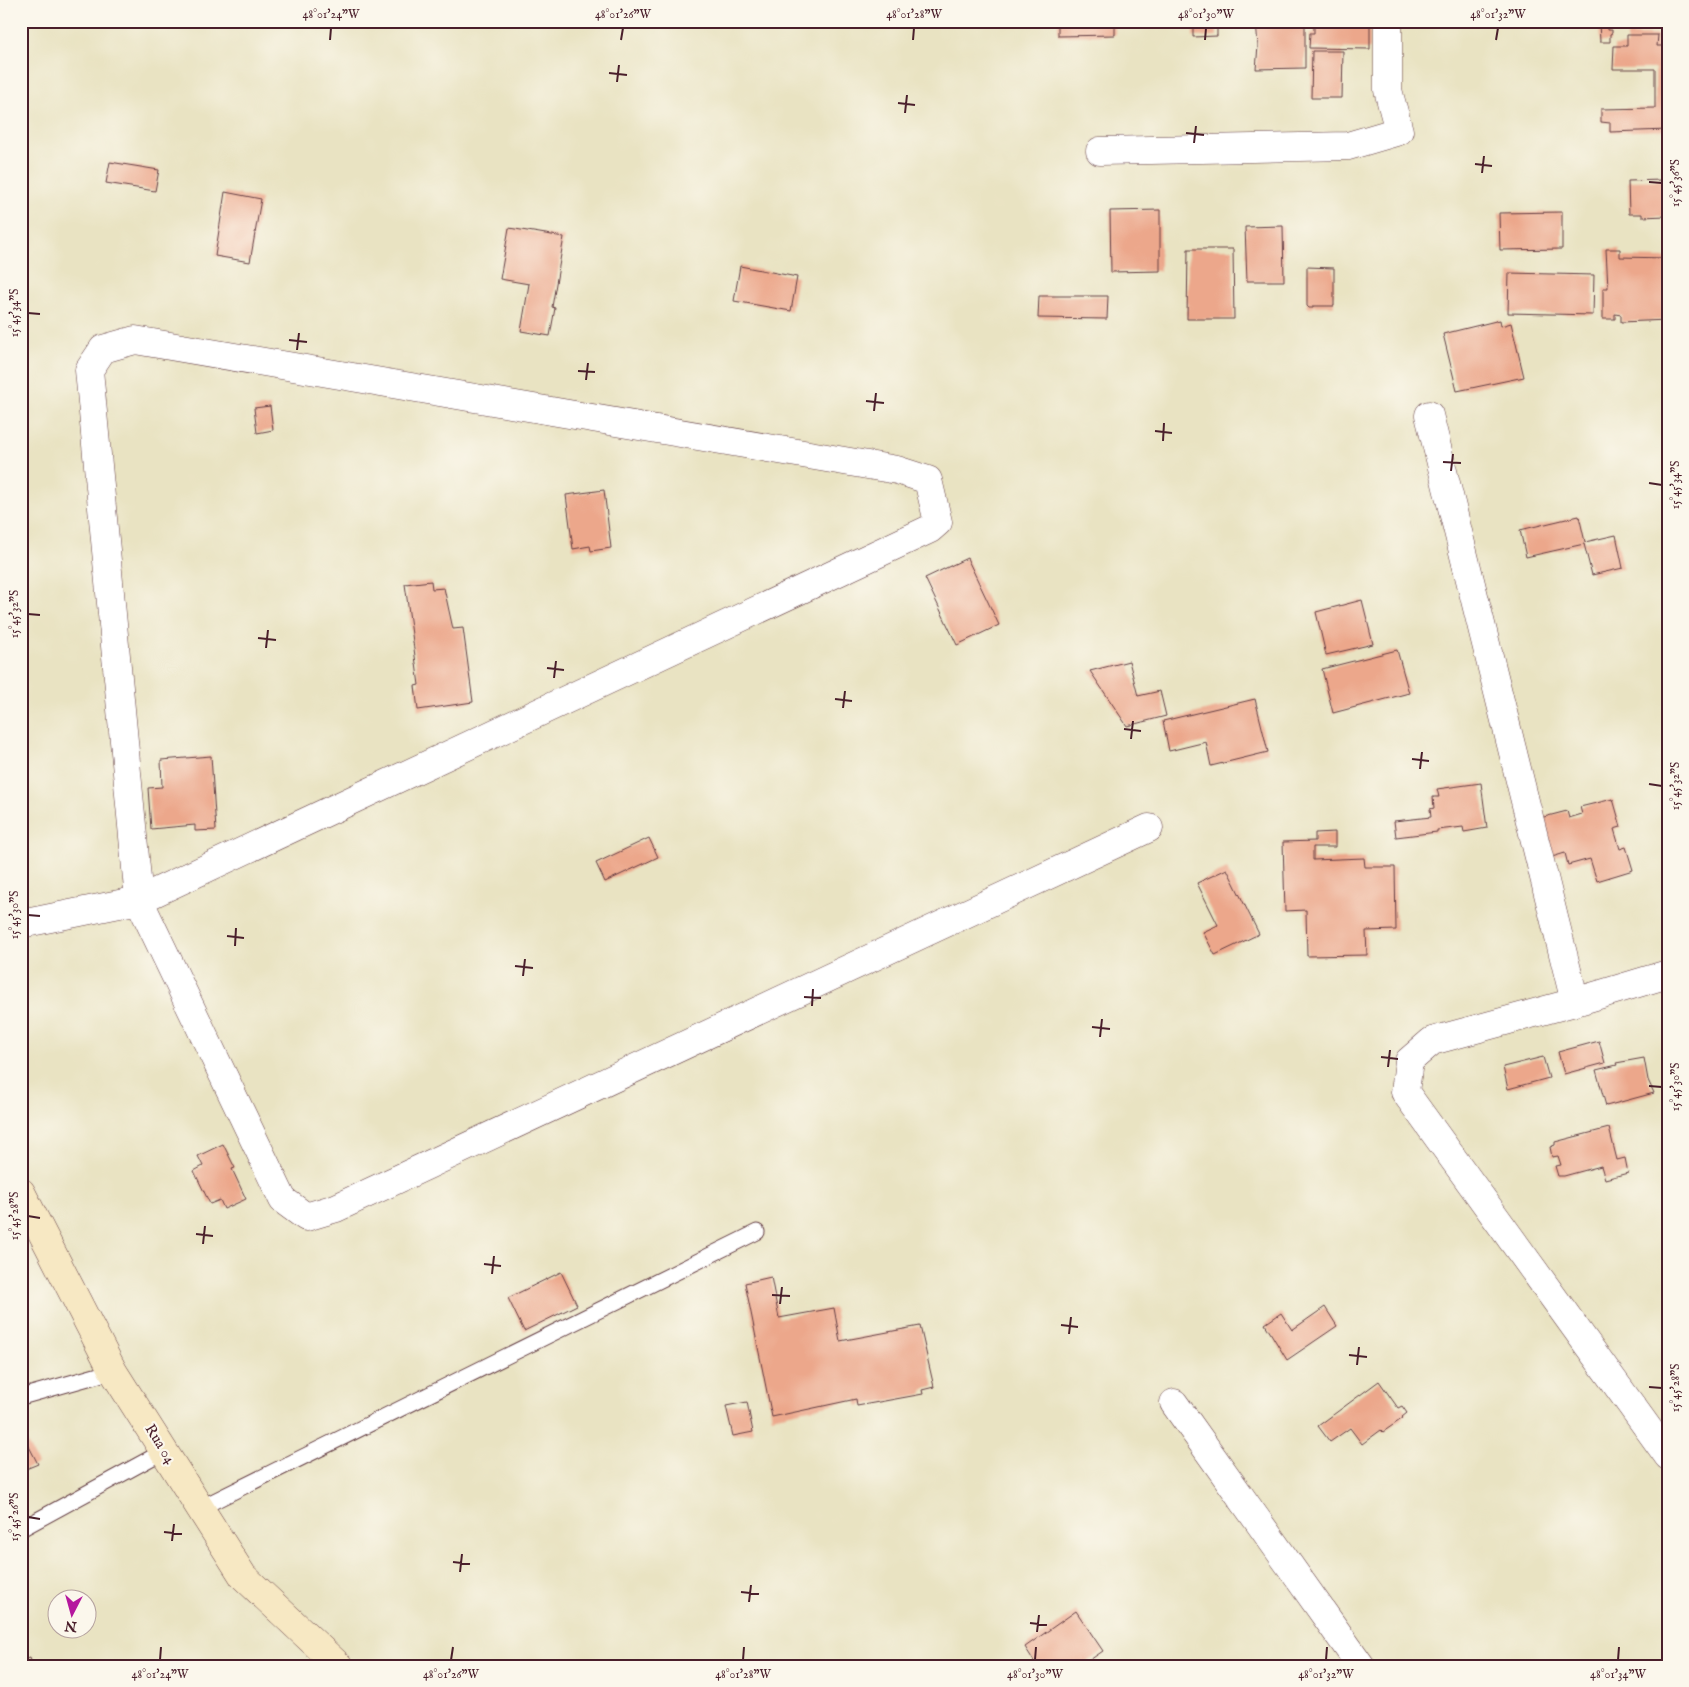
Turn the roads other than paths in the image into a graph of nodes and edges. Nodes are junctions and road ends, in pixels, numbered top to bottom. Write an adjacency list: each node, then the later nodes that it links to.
1 (1388, 21): 2 (street)
2 (1100, 151)
3 (1429, 415): 8 (street)
4 (1149, 828): 5 (street)
5 (139, 900): 5 (street); 6 (street)
6 (21, 924)
7 (1668, 974): 8 (street)
8 (1574, 1002): 15 (street)
9 (21, 1192): 11 (street, Rua 04)
10 (757, 1232): 16 (lane)
11 (113, 1371): 12 (lane); 14 (street, Rua 04)
12 (21, 1397)
13 (1174, 1403): 19 (street)
14 (164, 1450): 16 (street, Rua 04); 17 (lane)
15 (1668, 1456)
16 (200, 1508): 18 (street, Rua 04)
17 (21, 1529)
18 (339, 1666)
19 (1361, 1666)

